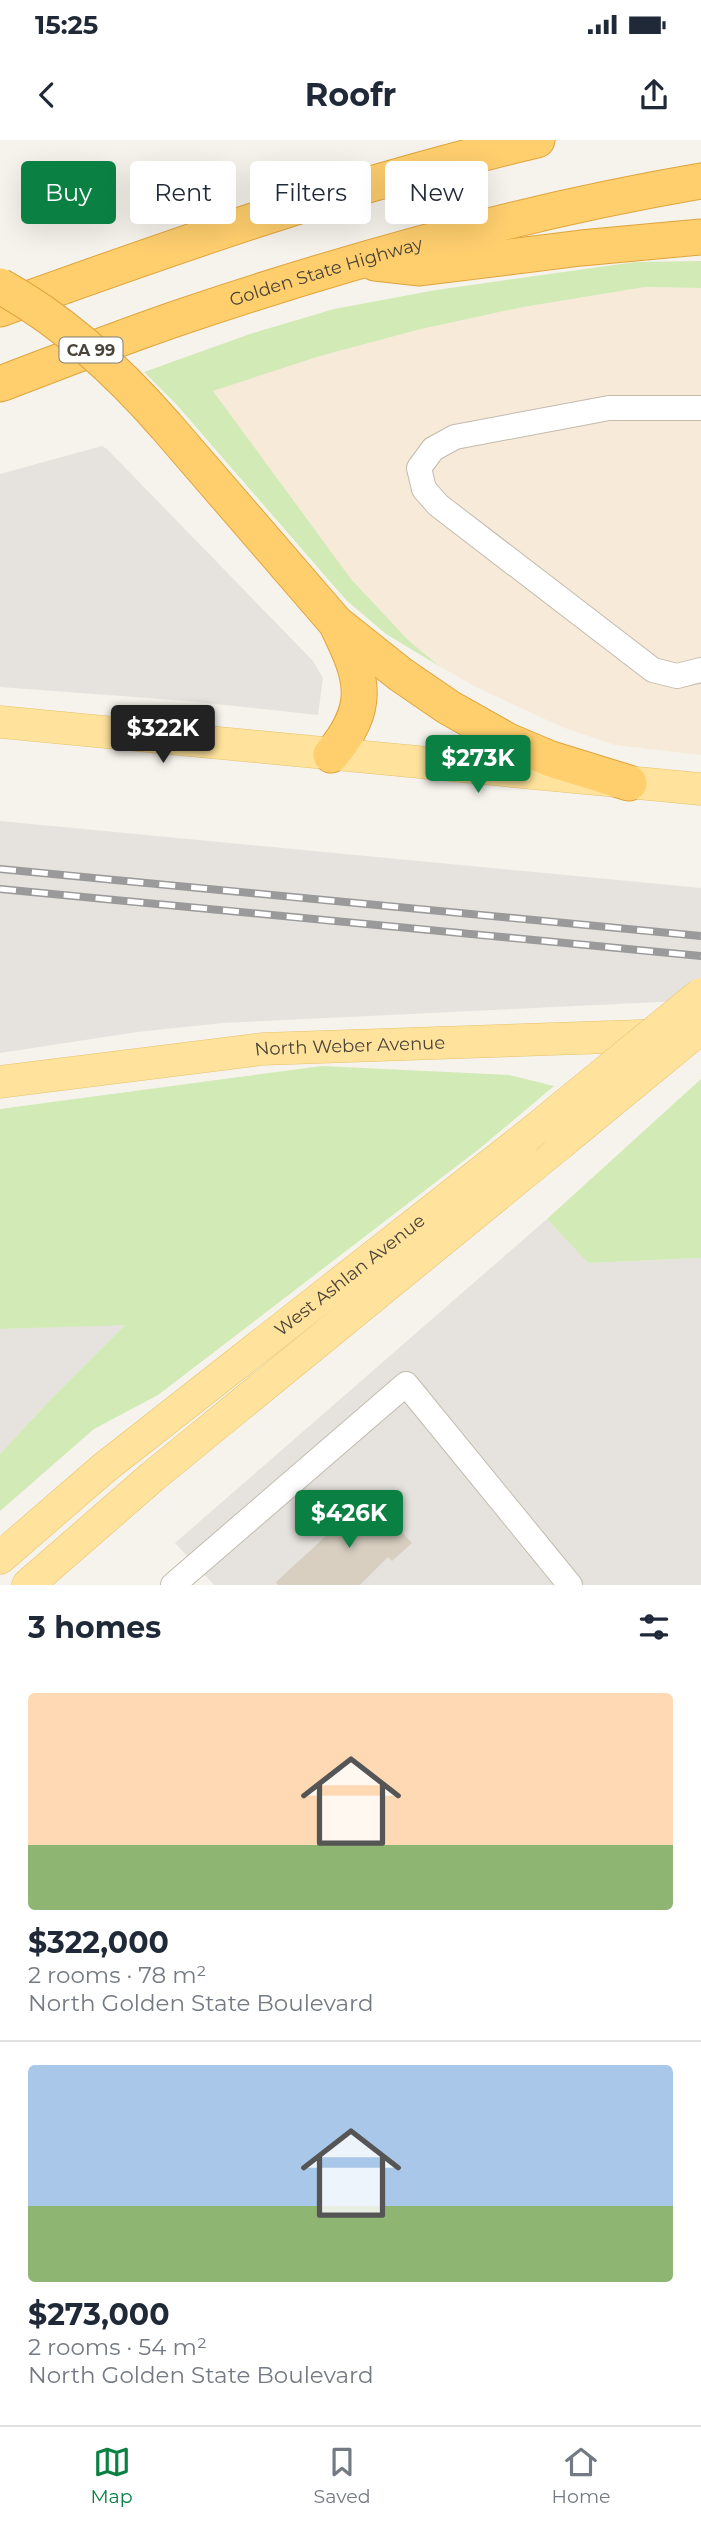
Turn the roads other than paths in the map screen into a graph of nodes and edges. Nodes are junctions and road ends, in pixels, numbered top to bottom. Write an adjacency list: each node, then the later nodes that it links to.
1 (537, 140): 6 (highway)
2 (701, 181): 4 (highway, Golden State Highway / CA 99)
3 (701, 237): 4 (highway)
4 (358, 261): 7 (highway, Golden State Highway / CA 99)
5 (0, 286): 9 (highway, bridge)
6 (0, 309)
7 (0, 384)
8 (701, 408): 10 (lane)
9 (336, 623): 12 (highway); 13 (highway)
10 (701, 670)
11 (0, 722): 12 (main road)
12 (331, 755): 13 (main road)
13 (629, 783): 14 (main road)
14 (701, 789)
15 (701, 994): 18 (main road, West Ashlan Avenue, bridge)
16 (701, 1031): 17 (main road, North Weber Avenue); 19 (main road, West Ashlan Avenue, bridge)
17 (0, 1082)
18 (0, 1558)
19 (28, 1585)
20 (173, 1585): 21 (lane)
21 (570, 1585)

